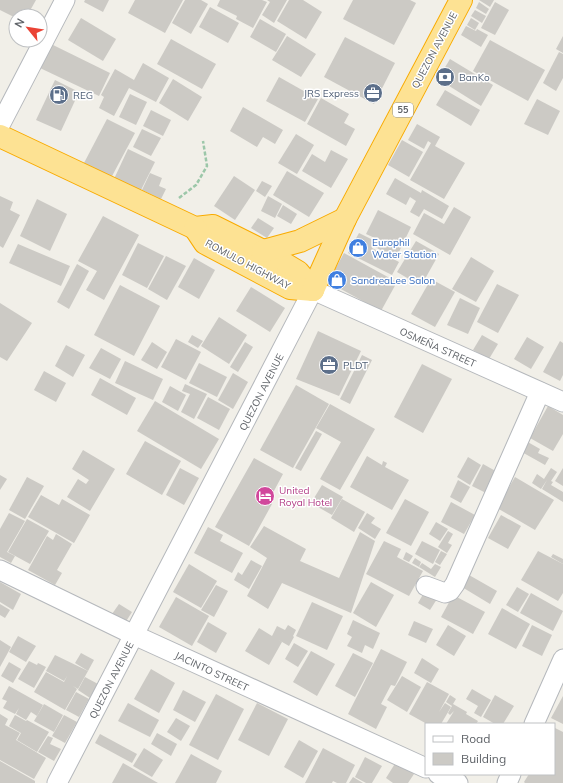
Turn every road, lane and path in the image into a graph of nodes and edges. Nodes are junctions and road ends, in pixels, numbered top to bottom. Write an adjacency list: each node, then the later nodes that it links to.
1 (65, 0): 3 (street)
2 (461, 0): 7 (highway, QUEZON AVENUE / 55)
3 (0, 125)
4 (0, 136): 6 (highway, ROMULO HIGHWAY)
5 (203, 141): 6 (path)
6 (155, 209): 8 (highway, ROMULO HIGHWAY)
7 (345, 219): 9 (highway); 10 (highway, QUEZON AVENUE / 55)
8 (195, 228): 9 (highway, ROMULO HIGHWAY); 10 (highway, ROMULO HIGHWAY)
9 (263, 251): 10 (highway, ROMULO HIGHWAY)
10 (313, 290): 11 (street, OSMEÑA STREET); 15 (street, QUEZON AVENUE)
11 (540, 392): 12 (street, OSMEÑA STREET); 14 (street)
12 (563, 402)
13 (0, 570): 15 (street, JACINTO STREET)
14 (426, 586)
15 (134, 635): 18 (street, JACINTO STREET); 20 (street, QUEZON AVENUE)
16 (563, 659): 17 (street)
17 (534, 723)
18 (425, 768)
19 (440, 775): 21 (street)
20 (57, 783)
21 (458, 783)

